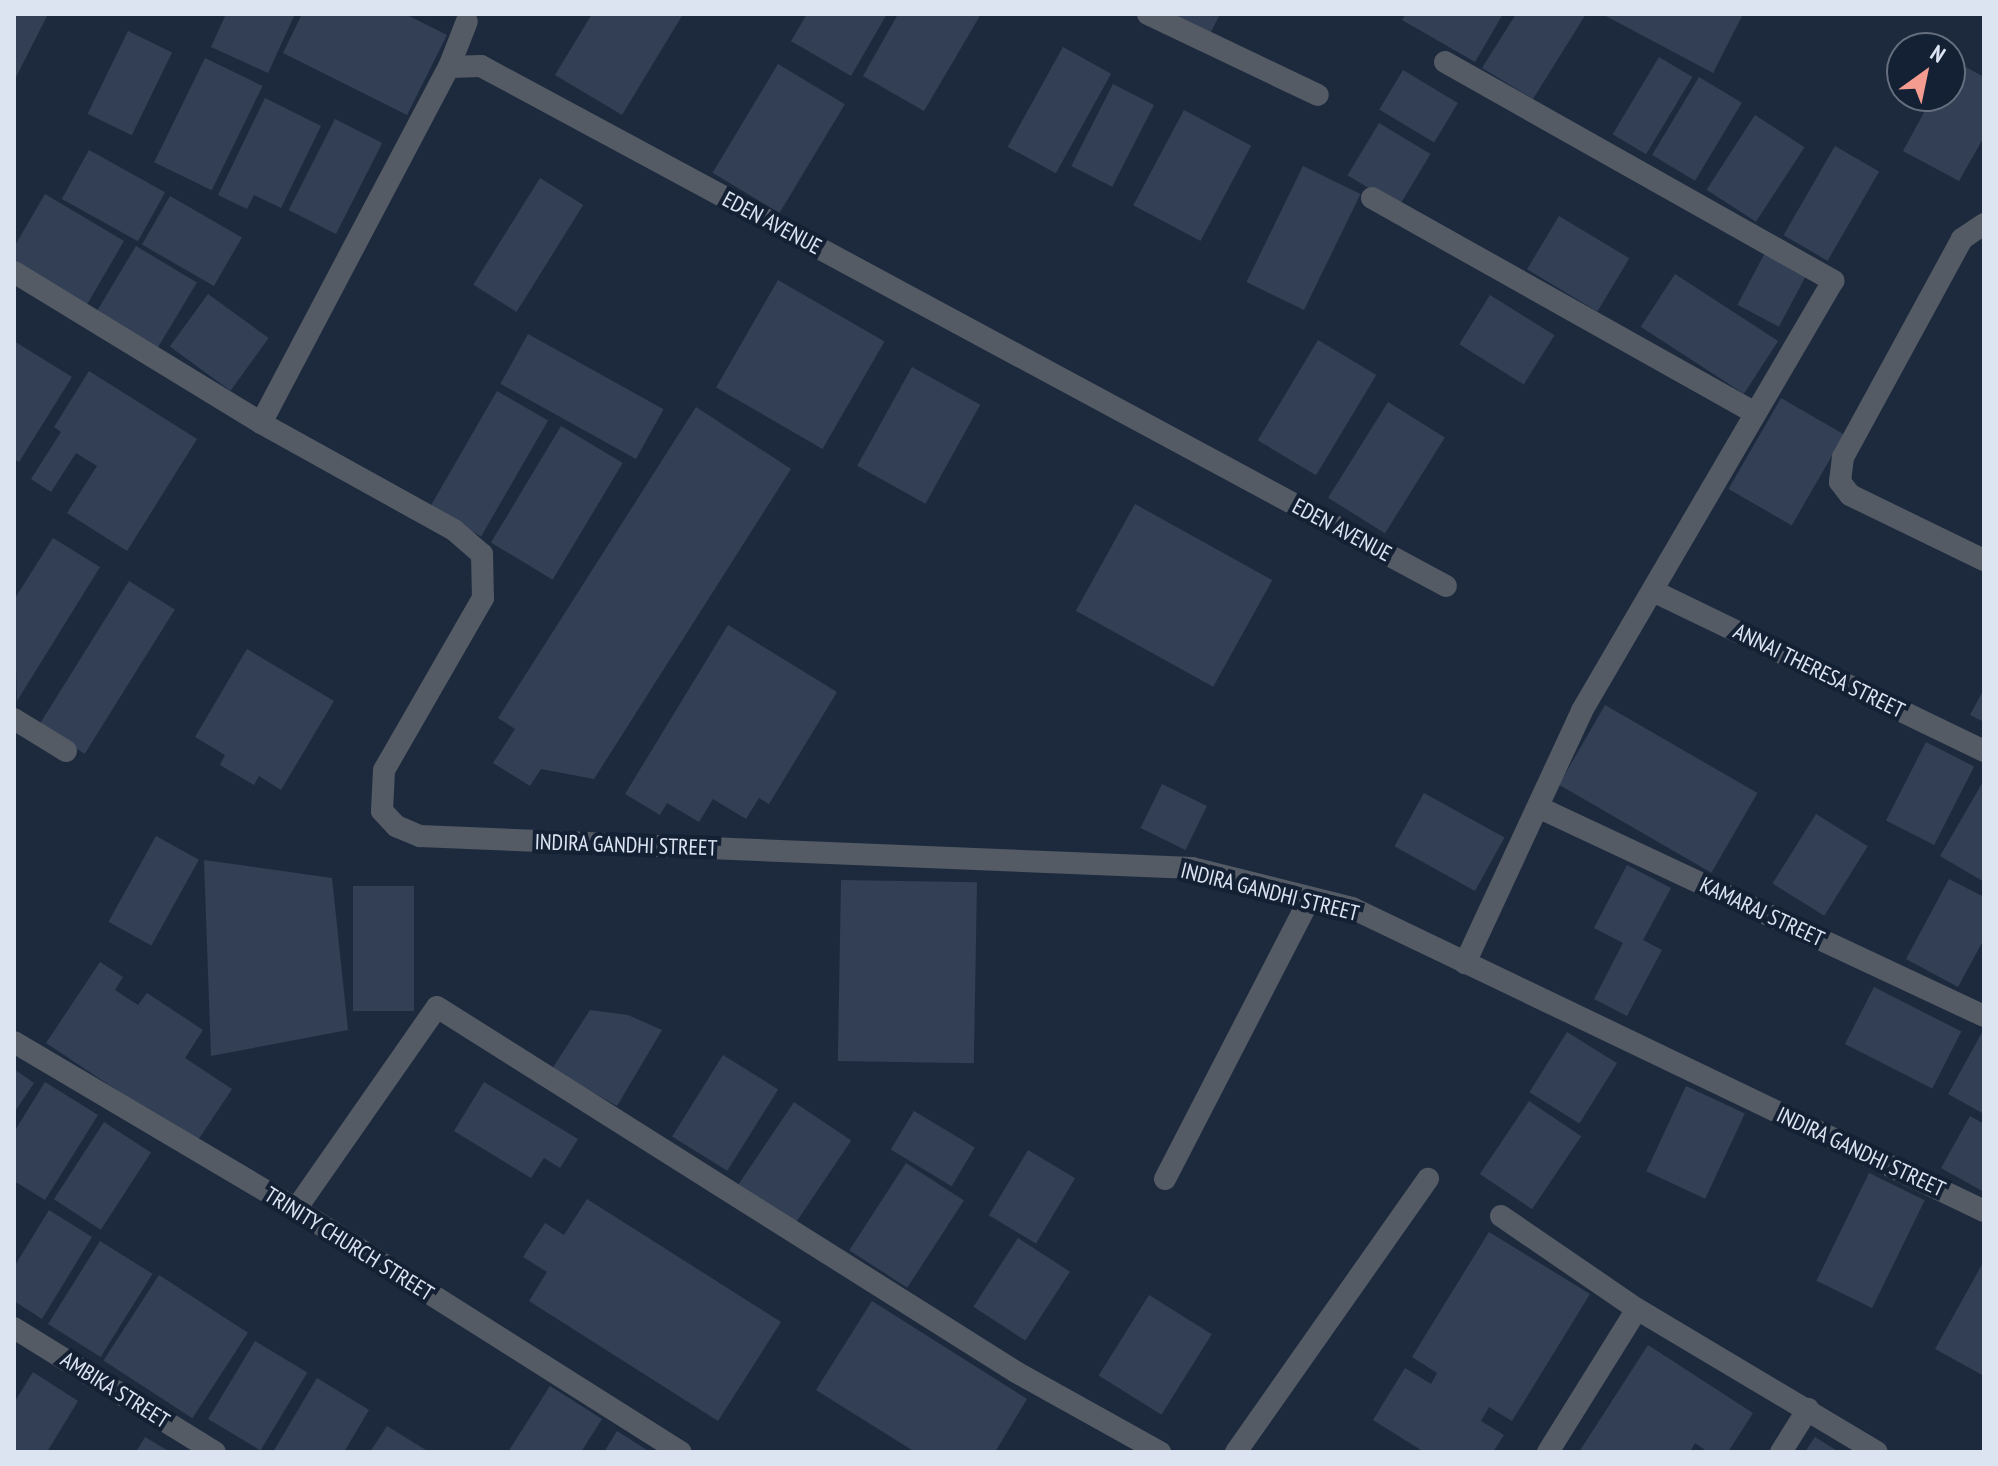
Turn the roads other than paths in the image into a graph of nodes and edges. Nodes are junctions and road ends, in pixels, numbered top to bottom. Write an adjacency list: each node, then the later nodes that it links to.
1 (1148, 14): 5 (street)
2 (463, 16): 4 (street)
3 (1445, 62): 9 (street)
4 (449, 67): 10 (street); 12 (street, EDEN AVENUE)
5 (1318, 95)
6 (1372, 198): 9 (street)
7 (1984, 224): 11 (street)
8 (14, 272): 10 (street)
9 (1753, 412): 13 (street)
10 (261, 423): 18 (street, INDIRA GANDHI STREET)
11 (1984, 559)
12 (1446, 586)
13 (1653, 591): 16 (street, ANNAI THERESA STREET); 17 (street)
14 (14, 719): 15 (street)
15 (66, 751)
16 (1984, 751)
17 (1540, 808): 19 (street); 20 (street, KAMARAJ STREET)
18 (1310, 898): 19 (street, INDIRA GANDHI STREET); 22 (street)
19 (1465, 963): 25 (street, INDIRA GANDHI STREET)
20 (1984, 1016)
21 (14, 1042): 24 (street, TRINITY CHURCH STREET)
22 (1165, 1179)
23 (1428, 1179): 33 (street)
24 (296, 1209): 31 (street, TRINITY CHURCH STREET); 32 (street)
25 (1984, 1211)
26 (1501, 1216): 27 (street)
27 (1637, 1309): 29 (street); 34 (street)
28 (14, 1328): 30 (street, AMBIKA STREET)
29 (1808, 1409): 35 (street); 36 (street)
30 (215, 1452)
31 (681, 1452)
32 (1160, 1452)
33 (1236, 1452)
34 (1548, 1452)
35 (1781, 1452)
36 (1877, 1452)

